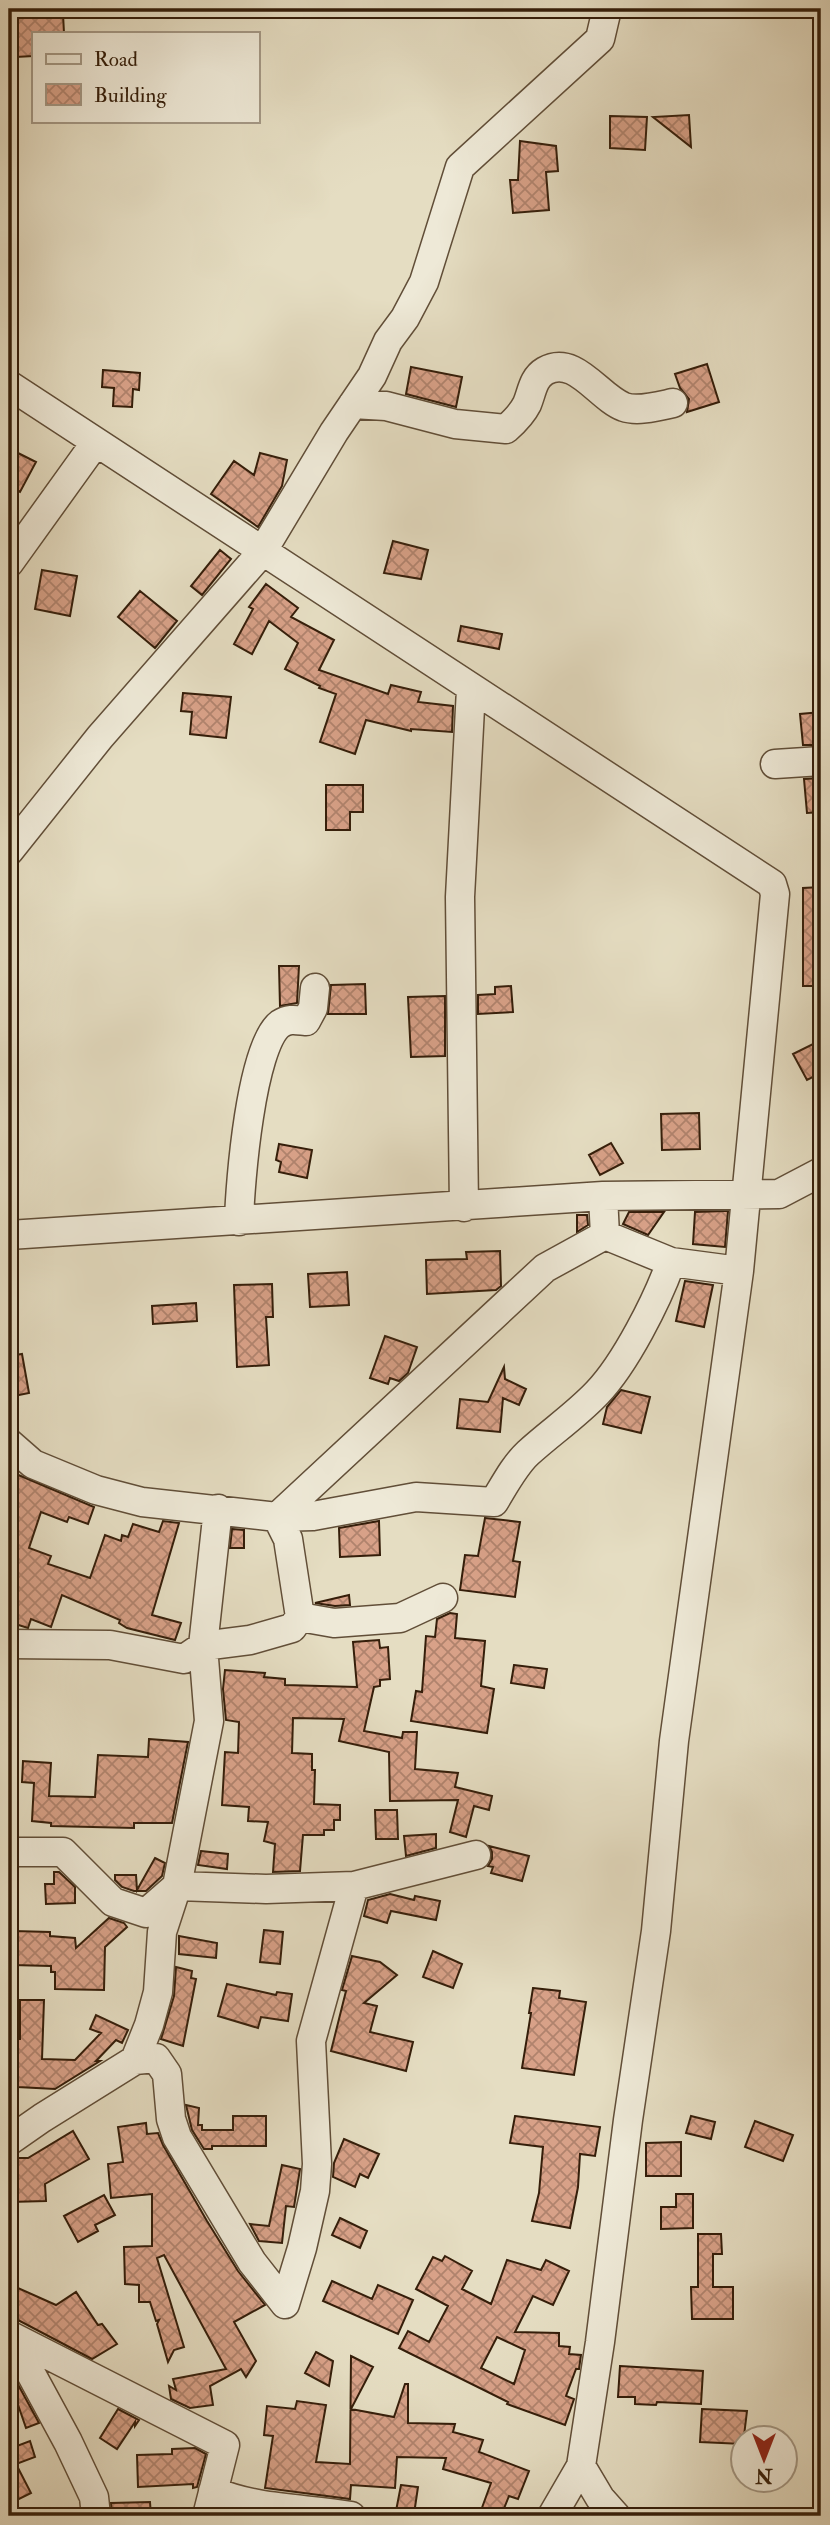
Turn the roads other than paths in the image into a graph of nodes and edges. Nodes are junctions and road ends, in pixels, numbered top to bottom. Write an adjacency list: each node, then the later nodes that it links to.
1 (607, 9): 4 (street)
2 (9, 385): 5 (street)
3 (673, 403): 4 (street)
4 (353, 404): 6 (street)
5 (96, 442): 6 (street); 7 (street)
6 (262, 552): 8 (street); 11 (street)
7 (9, 562)
8 (471, 689): 14 (street); 16 (street)
9 (821, 761): 10 (street)
10 (775, 764)
11 (9, 850)
12 (316, 988): 17 (street)
13 (821, 1172): 14 (street)
14 (745, 1193): 15 (street); 21 (street)
15 (603, 1196): 16 (street); 19 (street)
16 (464, 1207): 17 (street)
17 (239, 1221): 18 (street)
18 (9, 1235)
19 (605, 1235): 20 (street); 25 (street)
20 (671, 1262): 21 (street); 25 (street)
21 (739, 1271): 37 (street)
22 (9, 1443): 23 (street)
23 (21, 1466): 24 (street)
24 (218, 1509): 25 (street); 29 (street)
25 (276, 1517): 27 (street)
26 (443, 1598): 27 (street)
27 (300, 1617): 29 (street)
28 (9, 1644): 29 (street)
29 (203, 1646): 32 (street)
30 (9, 1852): 32 (street)
31 (476, 1855): 33 (street)
32 (177, 1886): 33 (street); 34 (street)
33 (354, 1886): 34 (street)
34 (135, 2060): 35 (street)
35 (9, 2141)
36 (9, 2336): 38 (street); 39 (street)
37 (581, 2466): 41 (street); 42 (street)
38 (210, 2504): 40 (street)
39 (96, 2516)
40 (351, 2516)
41 (552, 2516)
42 (616, 2516)

